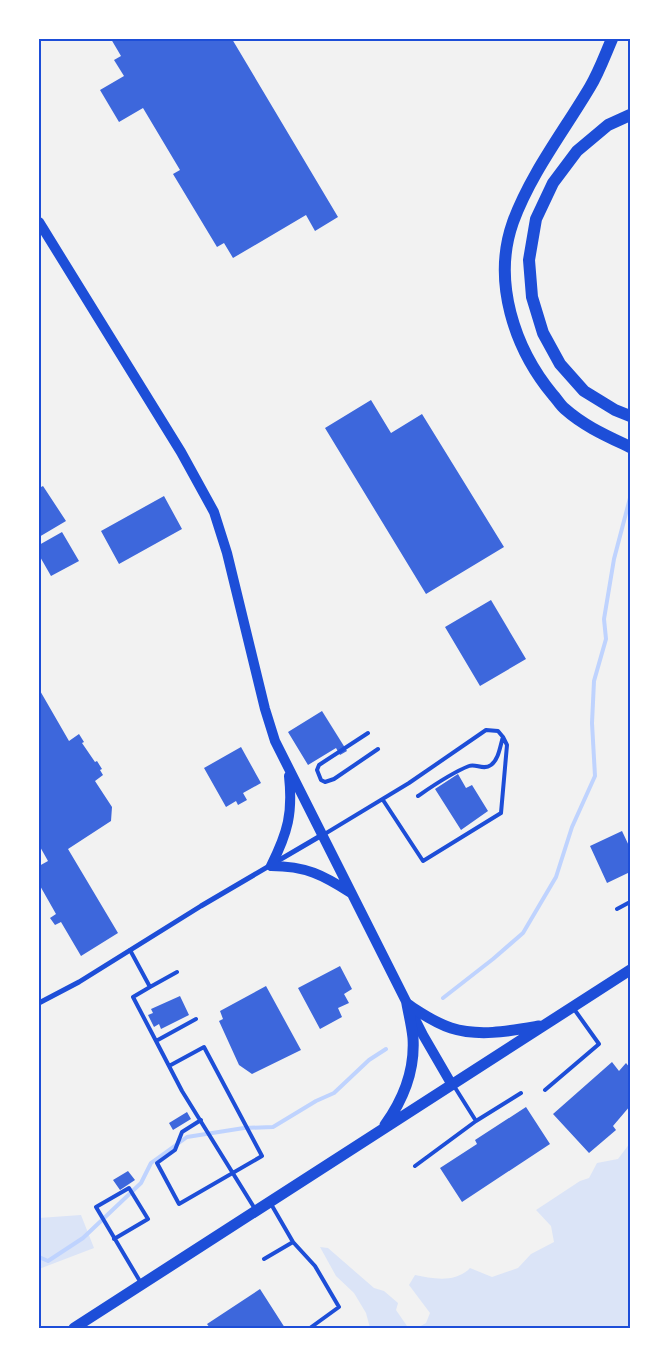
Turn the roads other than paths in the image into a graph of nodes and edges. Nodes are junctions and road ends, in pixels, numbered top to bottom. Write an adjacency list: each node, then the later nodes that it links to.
1 (612, 39): 5 (highway)
2 (630, 115): 4 (highway)
3 (39, 222): 9 (main road)
4 (630, 416)
5 (630, 447)
6 (368, 732): 8 (lane)
7 (503, 737): 10 (lane); 11 (lane); 11 (lane)
8 (378, 749)
9 (288, 770): 12 (main road); 13 (main road)
10 (418, 796)
11 (383, 800): 12 (lane)
12 (323, 835): 13 (street); 14 (main road)
13 (271, 866): 14 (main road); 17 (street)
14 (353, 895): 22 (main road)
15 (630, 902): 16 (lane)
16 (617, 909)
17 (130, 950): 20 (lane); 21 (street)
18 (630, 970): 23 (main road)
19 (177, 972): 20 (lane)
20 (150, 987): 26 (lane)
21 (39, 1004)
22 (407, 1004): 25 (main road); 28 (main road); 33 (main road)
23 (573, 1007): 25 (main road); 29 (lane)
24 (196, 1019): 26 (lane)
25 (546, 1024): 28 (main road)
26 (156, 1041): 27 (lane)
27 (169, 1066): 31 (lane); 35 (lane)
28 (452, 1084): 32 (lane); 33 (main road)
29 (545, 1090)
30 (521, 1093): 32 (lane)
31 (201, 1120): 35 (lane); 35 (lane)
32 (476, 1121): 34 (lane)
33 (381, 1130): 36 (main road)
34 (416, 1166)
35 (233, 1173): 37 (lane)
36 (270, 1202): 37 (main road); 39 (lane)
37 (256, 1211): 41 (main road)
38 (114, 1239): 38 (lane); 41 (lane)
39 (293, 1242): 40 (lane); 43 (lane)
40 (264, 1259)
41 (142, 1285): 42 (main road)
42 (74, 1328)
43 (310, 1328)

